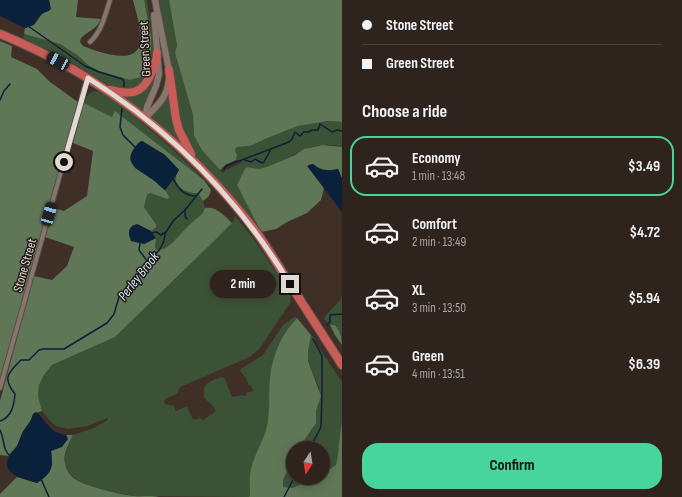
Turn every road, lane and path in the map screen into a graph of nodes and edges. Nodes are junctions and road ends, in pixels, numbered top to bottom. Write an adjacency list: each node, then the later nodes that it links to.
1 (110, 0): 4 (street)
2 (154, 0): 5 (street, Green Street); 6 (street, Green Street)
3 (0, 34): 7 (highway)
4 (90, 42)
5 (157, 53): 8 (highway); 9 (street, Green Street)
6 (169, 70): 9 (street, Green Street); 10 (highway)
7 (88, 78): 8 (highway); 12 (street, Stone Street)
8 (104, 89): 9 (highway)
9 (145, 118): 10 (highway)
10 (195, 162): 11 (highway)
11 (342, 365)
12 (0, 388)

